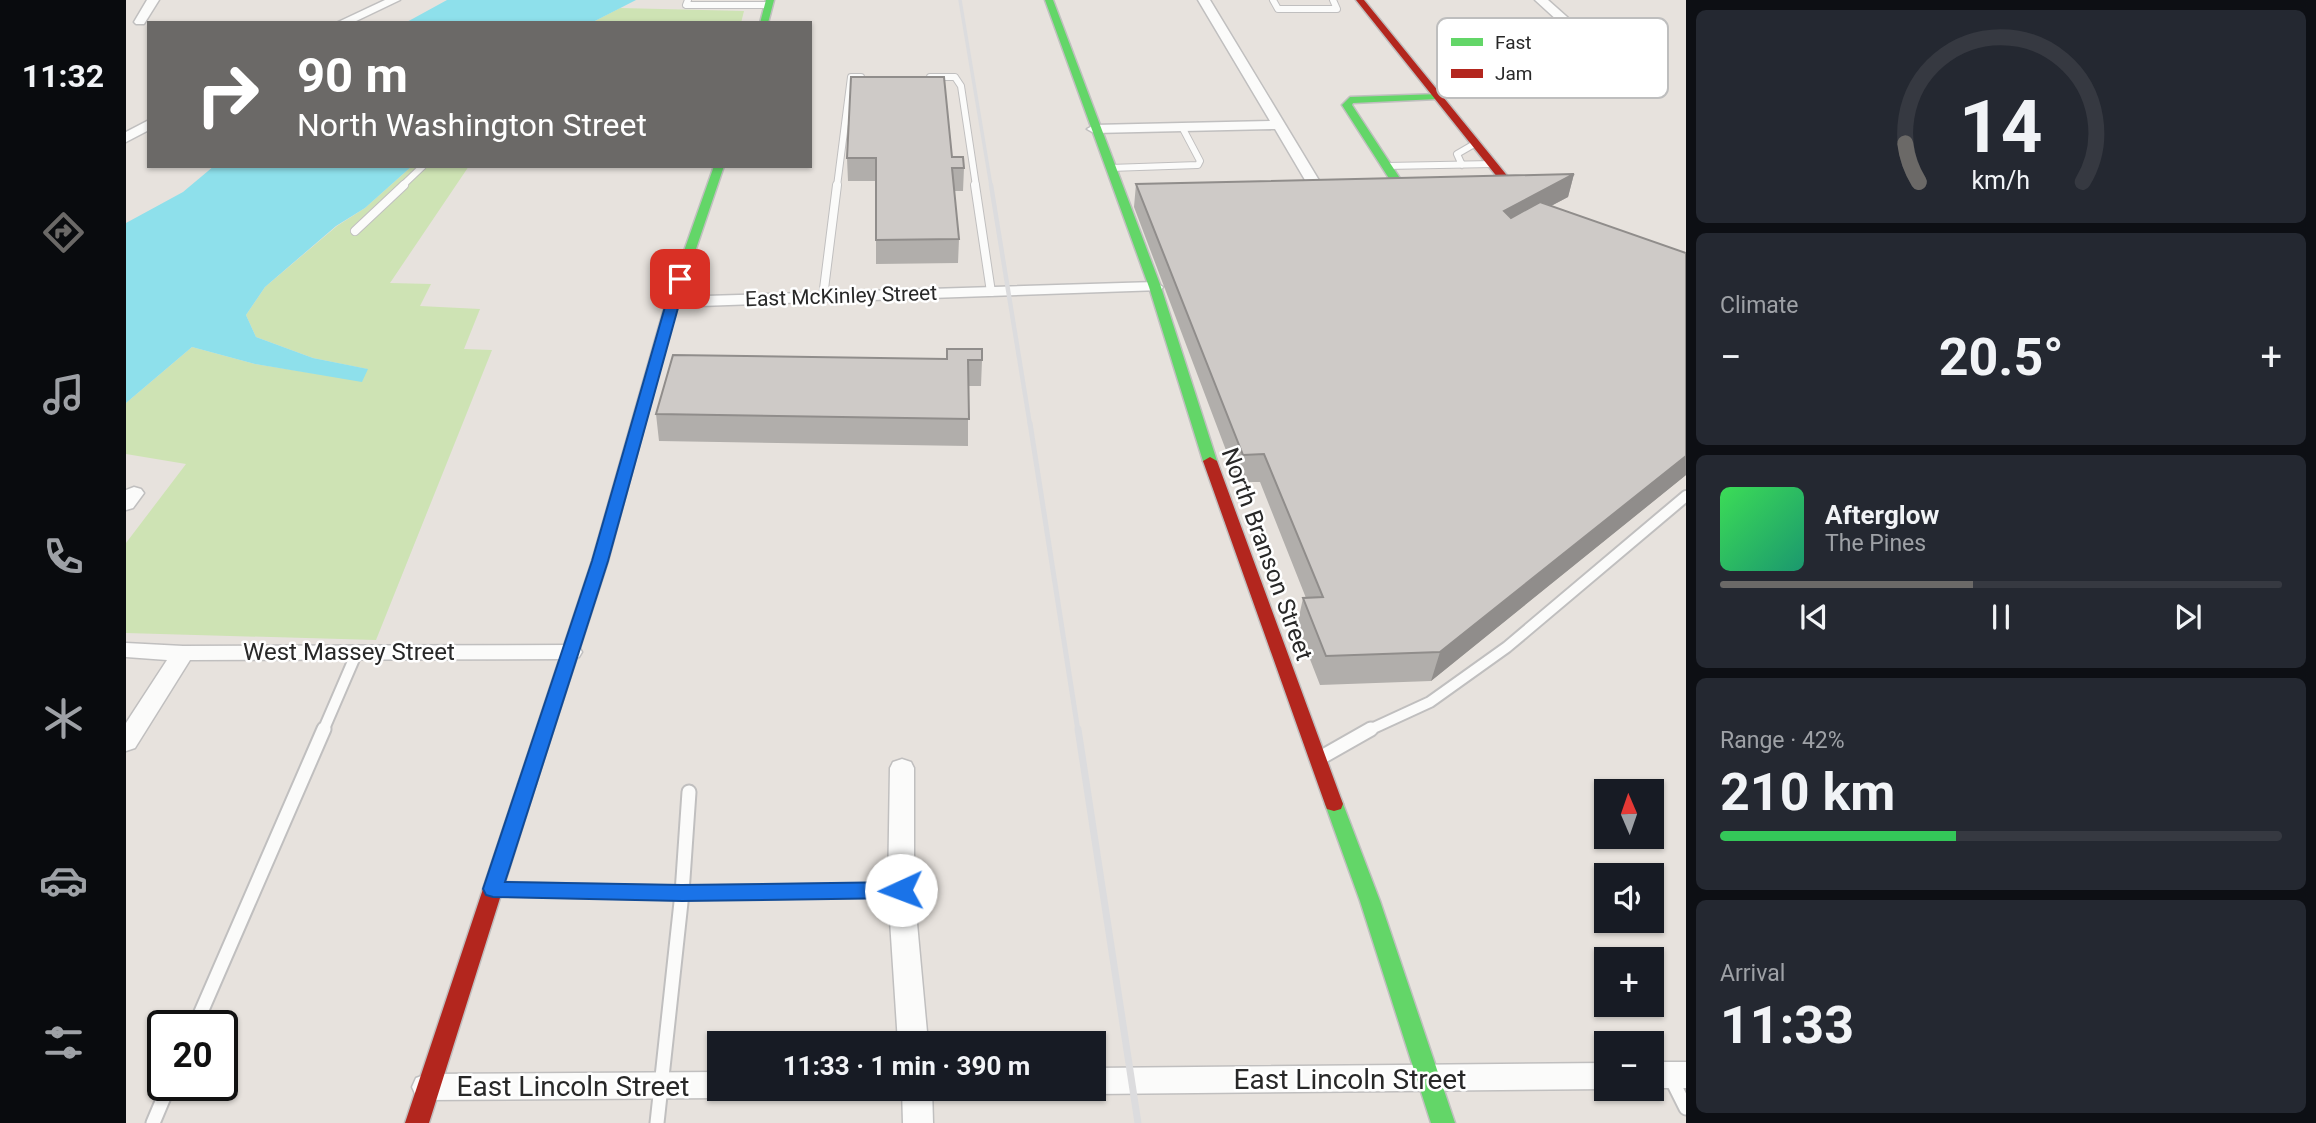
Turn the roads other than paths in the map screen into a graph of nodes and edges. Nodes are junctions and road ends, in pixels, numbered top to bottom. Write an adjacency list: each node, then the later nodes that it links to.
1 (153, 0): 14 (street)
2 (394, 0): 12 (street)
3 (688, 0): 10 (lane)
4 (1049, 0): 22 (street, North Branson Street)
5 (1204, 0): 20 (street)
6 (1273, 0): 7 (lane)
7 (1333, 0)
8 (1360, 0): 17 (street)
9 (1541, 0): 11 (street)
10 (769, 3): 13 (street)
11 (1561, 18)
12 (347, 21)
13 (764, 21)
14 (140, 22)
15 (877, 77): 37 (lane)
16 (916, 77): 36 (lane)
17 (1437, 96): 27 (street)
18 (1439, 98): 24 (street)
19 (147, 125): 23 (street)
20 (1277, 125): 21 (street); 31 (street)
21 (1182, 127): 22 (street); 30 (lane)
22 (1094, 129): 30 (street, North Branson Street)
23 (126, 138)
24 (1476, 144): 25 (lane); 26 (street)
25 (1462, 164): 26 (lane); 27 (lane)
26 (1493, 164): 33 (street)
27 (1386, 166): 32 (street)
28 (421, 168): 34 (lane)
29 (718, 168): 38 (street)
30 (1110, 169): 35 (street, North Branson Street)
31 (1313, 182)
32 (1439, 194)
33 (1481, 194)
34 (355, 231)
35 (1155, 287): 36 (street, East McKinley Street); 45 (street, North Branson Street)
36 (991, 292): 37 (street, East McKinley Street)
37 (823, 297): 38 (street, East McKinley Street)
38 (672, 302): 42 (street)
39 (1686, 496): 45 (lane)
40 (126, 650): 43 (street, West Massey Street)
41 (357, 652): 42 (street, West Massey Street); 43 (street, West Massey Street); 51 (lane)
42 (571, 652): 48 (street)
43 (183, 653): 44 (street)
44 (126, 742)
45 (1317, 759): 55 (street, North Branson Street)
46 (902, 768): 49 (street)
47 (689, 792): 50 (lane)
48 (493, 889): 50 (lane); 59 (street)
49 (901, 890): 50 (lane); 52 (street)
50 (682, 893): 57 (lane)
51 (202, 1010)
52 (912, 1031)
53 (1669, 1075): 62 (lane)
54 (1594, 1076): 55 (street, East Lincoln Street)
55 (1428, 1079): 56 (street, East Lincoln Street); 67 (street, North Branson Street)
56 (1106, 1081)
57 (661, 1086): 58 (street, East Lincoln Street); 59 (street, East Lincoln Street); 65 (lane)
58 (707, 1086)
59 (427, 1087): 64 (street)
60 (162, 1101): 63 (lane)
61 (917, 1101): 66 (street)
62 (1686, 1108)
63 (153, 1123)
64 (417, 1123)
65 (657, 1123)
66 (918, 1123)
67 (1443, 1123)

